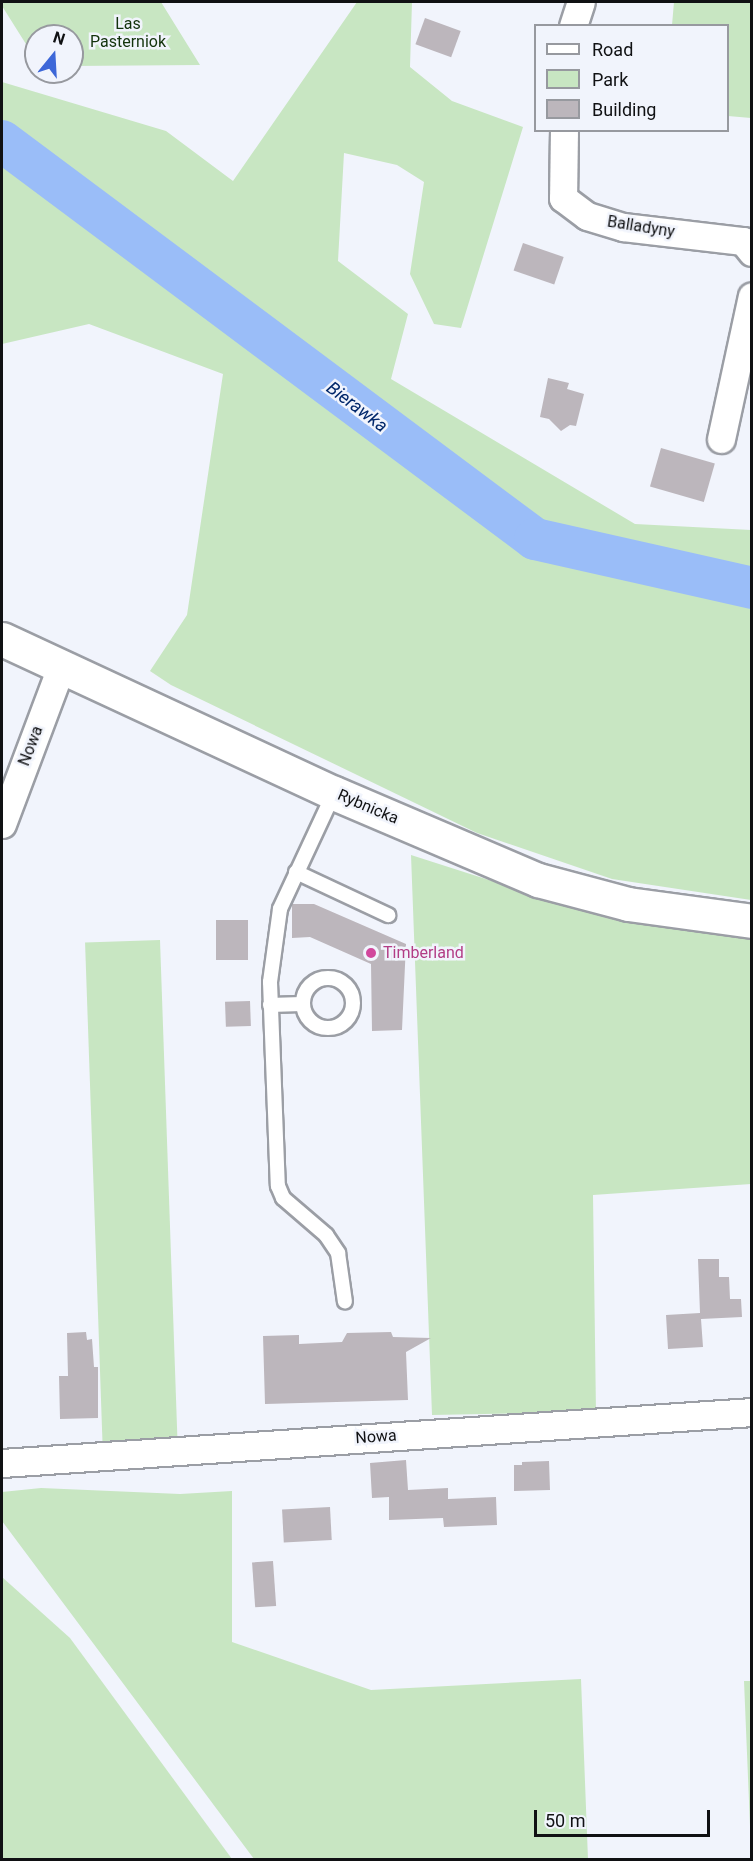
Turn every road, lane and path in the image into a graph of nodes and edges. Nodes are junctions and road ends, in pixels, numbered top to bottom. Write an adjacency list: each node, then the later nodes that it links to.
1 (581, 2): 2 (street)
2 (574, 24)
3 (564, 132): 4 (street, Balladyny)
4 (752, 252)
5 (752, 296): 6 (street)
6 (721, 439)
7 (2, 639): 8 (main road, Rybnicka)
8 (61, 667): 9 (main road, Rybnicka); 10 (street, Nowa)
9 (334, 793): 11 (lane); 13 (main road, Rybnicka)
10 (2, 824)
11 (296, 872): 12 (lane); 15 (lane)
12 (388, 915)
13 (752, 921)
14 (302, 1004): 15 (lane)
15 (270, 1005): 16 (lane)
16 (345, 1302)
17 (752, 1412): 18 (street, Nowa)
18 (2, 1462)

